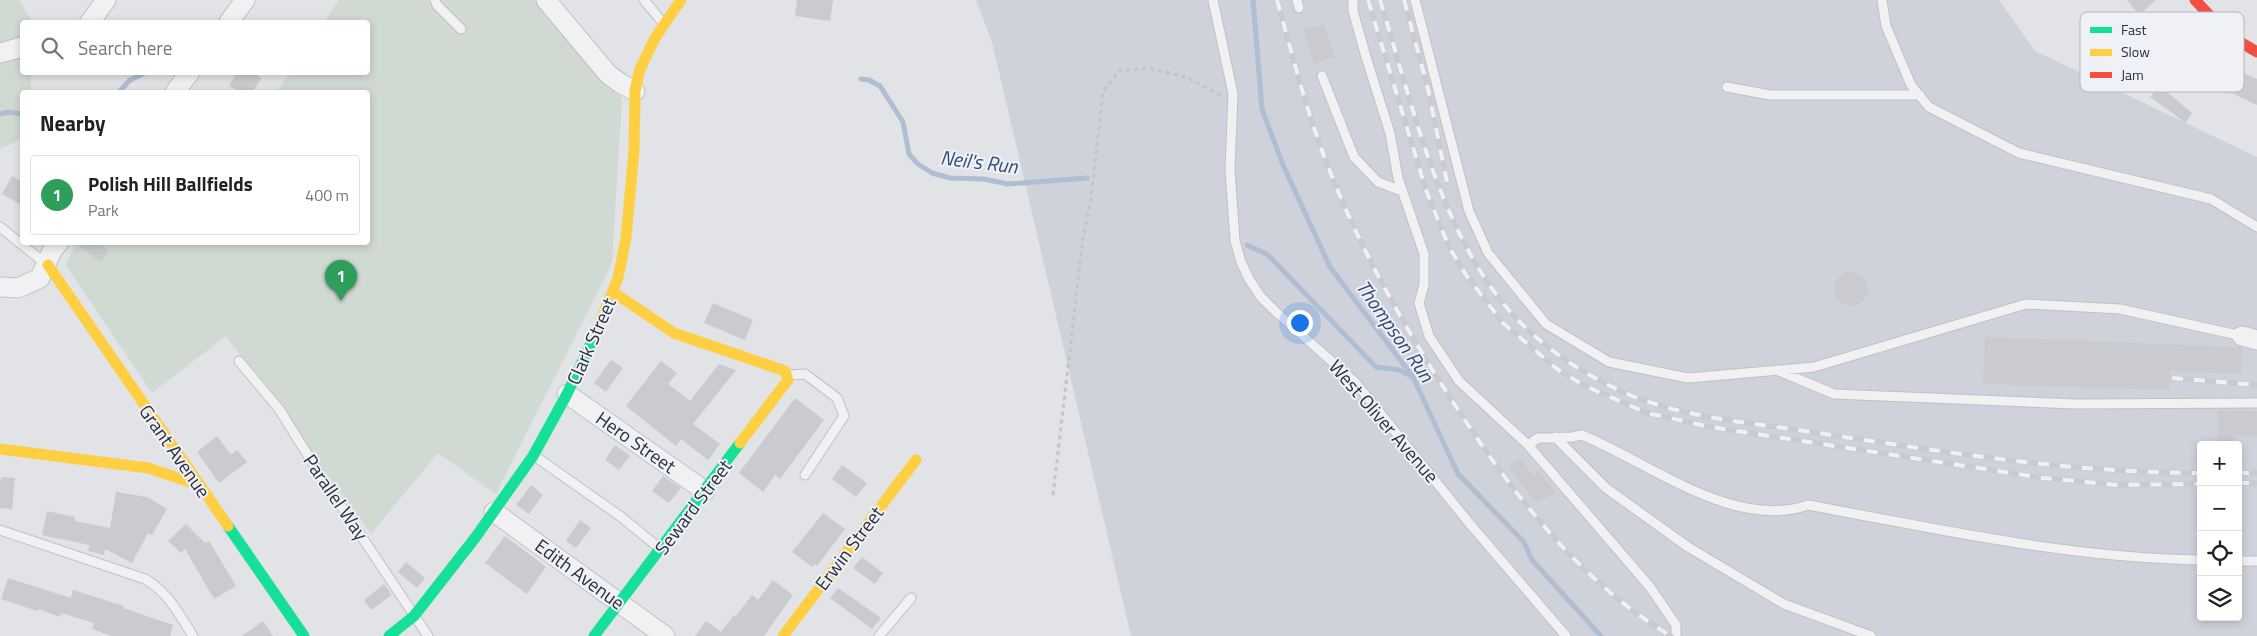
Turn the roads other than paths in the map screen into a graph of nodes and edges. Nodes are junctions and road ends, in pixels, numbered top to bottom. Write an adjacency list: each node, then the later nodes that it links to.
1 (106, 0): 15 (street)
2 (245, 0): 16 (street)
3 (435, 0): 18 (lane)
4 (546, 0): 27 (street)
5 (644, 0): 17 (lane)
6 (680, 0): 17 (street, Clark Street)
7 (1213, 0): 70 (lane, West Oliver Avenue)
8 (1353, 0): 29 (lane)
9 (1415, 0): 14 (lane)
10 (1419, 0): 14 (lane)
11 (1882, 0): 28 (lane)
12 (2195, 0): 13 (street)
13 (2206, 12)
14 (1418, 16): 41 (lane)
15 (91, 20)
16 (230, 20)
17 (664, 24): 27 (street, Clark Street)
18 (460, 29)
19 (2244, 44): 21 (street)
20 (20, 48): 22 (street)
21 (2257, 52)
22 (0, 53)
23 (188, 75): 26 (street)
24 (1322, 76): 29 (lane)
25 (1727, 87): 28 (lane)
26 (176, 90)
27 (635, 91): 38 (street, Clark Street)
28 (1920, 95): 31 (lane)
29 (1402, 191): 46 (lane)
30 (2, 227): 32 (lane); 33 (lane)
31 (2257, 227)
32 (0, 237)
33 (20, 242)
34 (24, 245): 36 (lane)
35 (57, 245): 36 (street)
36 (48, 265): 37 (street); 51 (street, Grant Avenue)
37 (0, 287)
38 (613, 292): 42 (street); 43 (street, Clark Street)
39 (2250, 338): 41 (lane)
40 (238, 361): 61 (lane, Parallel Way)
41 (1776, 370): 44 (lane)
42 (787, 375): 50 (lane); 52 (street, Seward Street)
43 (567, 394): 48 (street, Clark Street); 52 (street, Hero Street)
44 (2257, 403)
45 (1555, 437): 46 (lane); 56 (lane); 72 (lane)
46 (1528, 445): 71 (lane)
47 (0, 449): 51 (street)
48 (533, 456): 53 (street, Clark Street); 55 (lane)
49 (916, 460): 68 (street, Erwin Street)
50 (805, 475)
51 (199, 485): 62 (street, Grant Avenue)
52 (704, 491): 55 (street, Seward Street)
53 (494, 512): 60 (street, Edith Avenue); 61 (street, Clark Street)
54 (0, 530): 63 (lane)
55 (661, 549): 60 (street, Seward Street)
56 (2197, 560)
57 (2242, 561): 58 (lane)
58 (2257, 561)
59 (911, 598): 69 (lane)
60 (618, 604): 66 (street, Seward Street); 67 (street, Edith Avenue)
61 (414, 616): 64 (street, Clark Street); 65 (lane, Parallel Way)
62 (299, 634)
63 (193, 636)
64 (389, 636)
65 (428, 636)
66 (594, 636)
67 (664, 636)
68 (783, 636)
69 (879, 636)
70 (1566, 636)
71 (1676, 636)
72 (1871, 636)

